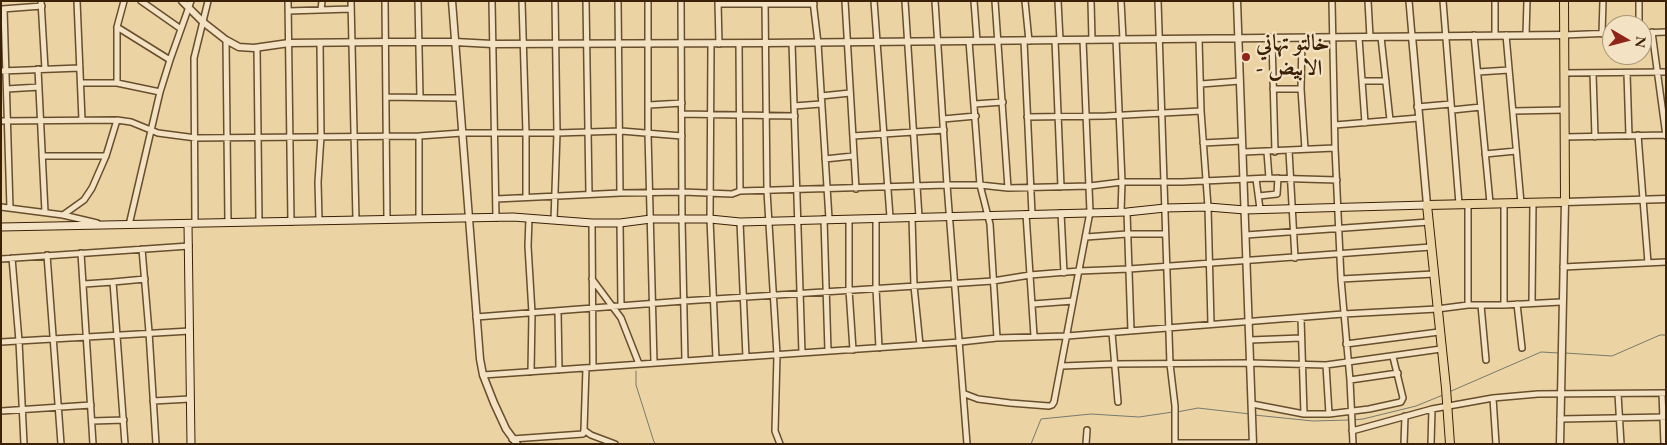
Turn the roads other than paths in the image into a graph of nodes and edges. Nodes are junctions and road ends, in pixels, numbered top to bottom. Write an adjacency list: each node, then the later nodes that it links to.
1 (77, 1): 110 (street)
2 (124, 1): 53 (street)
3 (140, 1): 54 (street)
4 (182, 1): 45 (street)
5 (191, 1): 45 (street)
6 (208, 1): 52 (street)
7 (288, 1): 49 (street)
8 (322, 1): 47 (street)
9 (351, 1): 48 (street)
10 (385, 1): 84 (street)
11 (418, 1): 85 (street)
12 (452, 1): 86 (street)
13 (492, 1): 100 (street)
14 (522, 1): 101 (street)
15 (555, 1): 102 (street)
16 (586, 1): 103 (street)
17 (618, 1): 104 (street)
18 (648, 1): 105 (street)
19 (681, 1): 95 (street)
20 (845, 1): 87 (street)
21 (874, 1): 88 (street)
22 (905, 1): 89 (street)
23 (936, 1): 90 (street)
24 (974, 1): 81 (street)
25 (995, 1): 82 (street)
26 (1026, 1): 83 (street)
27 (1058, 1): 78 (street)
28 (1091, 1): 80 (street)
29 (1121, 1): 73 (street)
30 (1158, 1): 74 (street)
31 (1237, 1): 76 (street)
32 (1332, 1): 70 (street)
33 (1368, 1): 66 (street)
34 (1409, 1): 64 (street)
35 (1442, 1): 65 (street)
36 (1496, 1): 60 (street)
37 (1526, 1): 62 (street)
38 (1564, 1): 63 (main road)
39 (1602, 1): 50 (street)
40 (1639, 1): 51 (street)
41 (718, 3): 42 (street); 107 (street)
42 (765, 3): 43 (street); 97 (street)
43 (813, 3): 99 (street)
44 (42, 4): 46 (street); 112 (street)
45 (189, 8): 52 (street); 54 (street)
46 (3, 9): 58 (street)
47 (322, 10): 48 (street); 49 (street)
48 (351, 10): 94 (street)
49 (288, 11): 92 (street)
50 (1602, 15)
51 (1639, 15)
52 (203, 22): 77 (street); 193 (street)
53 (117, 27): 109 (street); 125 (street)
54 (181, 29): 109 (street)
55 (1652, 32): 56 (street); 120 (street)
56 (1666, 32)
57 (1602, 34): 63 (street)
58 (3, 35): 114 (street)
59 (1474, 35): 60 (street); 65 (street); 115 (street)
60 (1496, 35): 61 (street)
61 (1506, 35): 62 (street); 113 (street)
62 (1526, 35): 63 (street)
63 (1564, 35): 117 (main road)
64 (1412, 36): 65 (street); 67 (street); 143 (street)
65 (1446, 36): 144 (street)
66 (1370, 37): 67 (street); 71 (street)
67 (1381, 37): 123 (street)
68 (1272, 38): 69 (street); 76 (street); 129 (street)
69 (1302, 38): 70 (street); 130 (street)
70 (1332, 38): 71 (street); 169 (street)
71 (1359, 38): 121 (street)
72 (1116, 39): 73 (street); 80 (street); 156 (street)
73 (1124, 39): 74 (street)
74 (1159, 39): 75 (street); 149 (street)
75 (1199, 39): 76 (street); 126 (street)
76 (1238, 39): 122 (street)
77 (226, 40): 108 (street); 194 (street)
78 (1057, 40): 79 (street); 83 (street); 158 (street)
79 (1084, 40): 80 (street); 159 (street)
80 (1092, 40)
81 (977, 41): 82 (street); 91 (street)
82 (998, 41): 83 (street); 137 (street)
83 (1026, 41): 157 (street)
84 (386, 42): 85 (street); 94 (street); 134 (street)
85 (419, 42): 86 (street); 135 (street)
86 (455, 42): 100 (street); 136 (street)
87 (848, 42): 88 (street); 99 (street); 132 (street)
88 (877, 42): 89 (street); 180 (street)
89 (908, 42): 90 (street); 173 (street)
90 (937, 42): 91 (street); 161 (street)
91 (969, 42): 140 (street)
92 (289, 43): 93 (street); 108 (street); 191 (street)
93 (320, 43): 94 (street); 183 (street)
94 (351, 43): 184 (street)
95 (681, 43): 105 (street); 106 (street); 138 (street)
96 (739, 43): 97 (street); 107 (street); 152 (street)
97 (766, 43): 98 (street); 153 (street)
98 (792, 43): 99 (street); 142 (street)
99 (818, 43): 133 (street)
100 (492, 44): 101 (street); 178 (street)
101 (523, 44): 102 (street); 175 (street)
102 (556, 44): 103 (street); 176 (street)
103 (587, 44): 104 (street); 177 (street)
104 (619, 44): 105 (street); 172 (street)
105 (647, 44): 141 (street)
106 (711, 44): 107 (street); 151 (street)
107 (719, 44)
108 (257, 48): 195 (street)
109 (170, 60): 131 (street)
110 (80, 68): 112 (street); 124 (street)
111 (38, 69): 112 (street); 114 (street); 127 (street)
112 (45, 69)
113 (1509, 70): 115 (street); 148 (street)
114 (4, 71): 128 (street)
115 (1478, 72): 145 (street)
116 (1666, 72): 120 (street)
117 (1564, 73): 118 (street); 146 (main road)
118 (1593, 73): 119 (street); 189 (street)
119 (1627, 73): 120 (street); 190 (street)
120 (1657, 73): 182 (street)
121 (1362, 80): 123 (street); 168 (street)
122 (1240, 81): 126 (street); 196 (street)
123 (1386, 81): 166 (street)
124 (81, 83): 125 (street); 164 (street)
125 (117, 83): 131 (street)
126 (1201, 84): 147 (street)
127 (39, 87): 128 (street); 163 (street)
128 (7, 88): 162 (street)
129 (1273, 89): 130 (street); 204 (street)
130 (1301, 89): 199 (street)
131 (160, 92): 171 (street)
132 (850, 93): 133 (street); 188 (street)
133 (821, 96): 139 (street)
134 (386, 97): 135 (street); 185 (street)
135 (420, 97): 136 (street)
136 (458, 98): 174 (street)
137 (1003, 102): 140 (street); 226 (street)
138 (682, 103): 141 (street); 150 (street)
139 (821, 104): 142 (street); 209 (street)
140 (975, 104): 155 (street)
141 (649, 105): 179 (street)
142 (794, 106): 154 (street)
143 (1417, 107): 144 (street); 160 (street)
144 (1451, 107): 145 (street); 249 (street)
145 (1481, 107): 205 (street)
146 (1564, 110): 148 (street); 192 (main road)
147 (1201, 111): 149 (street); 197 (street)
148 (1513, 111): 201 (street)
149 (1162, 113): 156 (street); 217 (street)
150 (682, 114): 151 (street); 187 (street)
151 (711, 115): 152 (street); 236 (street)
152 (739, 115): 153 (street); 230 (street)
153 (766, 116): 154 (street); 231 (street)
154 (795, 116): 228 (street)
155 (976, 116): 161 (street); 220 (street)
156 (1118, 116): 159 (street); 218 (street)
157 (1027, 117): 158 (street); 225 (street)
158 (1058, 117): 159 (street); 222 (street)
159 (1087, 117): 223 (street)
160 (1419, 118): 166 (street); 250 (street)
161 (943, 119): 170 (street)
162 (9, 120): 163 (street); 167 (street); 254 (street)
163 (42, 120): 164 (street); 206 (street)
164 (82, 120): 165 (street)
165 (117, 120): 171 (street); 207 (street)
166 (1390, 120): 168 (street)
167 (1, 121)
168 (1365, 123): 169 (street)
169 (1335, 125): 198 (street)
170 (944, 130): 173 (street); 219 (street)
171 (151, 131): 193 (street); 293 (street)
172 (621, 131): 177 (street); 179 (street); 234 (street)
173 (913, 132): 180 (street); 221 (street)
174 (462, 133): 178 (street); 186 (street); 269 (street)
175 (526, 133): 176 (street); 178 (street); 238 (street)
176 (557, 133): 177 (street); 239 (street)
177 (588, 133): 233 (street)
178 (495, 134): 240 (street)
179 (648, 134): 187 (street); 235 (street)
180 (884, 134): 188 (street); 224 (street)
181 (1638, 135): 182 (street); 190 (street); 242 (street)
182 (1666, 135)
183 (321, 136): 184 (street); 191 (street); 279 (street)
184 (354, 136): 185 (street); 280 (street)
185 (386, 136): 186 (street); 281 (street)
186 (419, 136): 273 (street)
187 (682, 136): 232 (street)
188 (852, 136): 208 (street)
189 (1594, 136): 190 (street); 192 (street)
190 (1629, 136)
191 (290, 137): 195 (street); 286 (street)
192 (1564, 137): 243 (main road)
193 (196, 138): 194 (street); 291 (street)
194 (227, 138): 195 (street); 289 (street)
195 (258, 138): 285 (street)
196 (1242, 141): 197 (street); 202 (street)
197 (1203, 143): 214 (street)
198 (1335, 148): 199 (street); 216 (street)
199 (1305, 149): 200 (street)
200 (1289, 150): 204 (street); 212 (street)
201 (1516, 151): 205 (street); 247 (street)
202 (1243, 152): 203 (street); 215 (street)
203 (1268, 152): 204 (street); 210 (street)
204 (1275, 152)
205 (1485, 154): 245 (street)
206 (42, 156): 207 (street); 259 (street)
207 (106, 156): 264 (street)
208 (853, 156): 209 (street); 227 (street)
209 (825, 159): 229 (street)
210 (1269, 178): 211 (street); 213 (street)
211 (1278, 178): 212 (street); 237 (street)
212 (1292, 178): 216 (street); 256 (street)
213 (1256, 179): 215 (street); 237 (street)
214 (1206, 180): 215 (street); 217 (street); 252 (street)
215 (1244, 180): 257 (street)
216 (1337, 180): 253 (street)
217 (1164, 181): 218 (street); 255 (street)
218 (1122, 182): 223 (street); 261 (street)
219 (947, 185): 220 (street); 221 (street); 266 (street)
220 (980, 185): 226 (street); 265 (street)
221 (916, 186): 224 (street); 268 (street)
222 (1061, 186): 223 (street); 225 (street)
223 (1090, 186): 260 (street)
224 (886, 187): 227 (street); 267 (street)
225 (1030, 187): 226 (street); 263 (street)
226 (1008, 188)
227 (856, 189): 229 (street)
228 (797, 190): 229 (street); 231 (street); 283 (street)
229 (828, 190): 277 (street)
230 (740, 191): 231 (street); 236 (street)
231 (767, 191): 284 (street)
232 (683, 192): 235 (street); 236 (street); 275 (street)
233 (589, 194): 234 (street); 239 (street)
234 (620, 194): 235 (street)
235 (650, 194): 274 (street)
236 (711, 195): 276 (street)
237 (1259, 196): 258 (street)
238 (526, 197): 239 (street); 240 (street)
239 (555, 197): 282 (street)
240 (496, 199): 270 (street)
241 (1666, 199): 242 (street)
242 (1643, 200): 243 (street); 314 (street)
243 (1564, 202): 248 (main road); 316 (street)
244 (1468, 203): 245 (main road); 249 (main road); 344 (street)
245 (1490, 203): 246 (main road)
246 (1504, 203): 247 (main road); 346 (street)
247 (1521, 203): 248 (main road)
248 (1533, 203): 340 (street)
249 (1460, 204): 250 (main road)
250 (1427, 205): 253 (main road); 288 (main road)
251 (1, 207): 254 (street)
252 (1208, 207): 255 (main road); 257 (main road); 313 (street)
253 (1338, 207): 256 (main road); 296 (street)
254 (10, 208): 259 (street)
255 (1165, 208): 261 (main road); 299 (street)
256 (1292, 208): 258 (main road); 297 (street)
257 (1245, 210): 258 (main road); 300 (street)
258 (1260, 210)
259 (44, 212): 264 (street)
260 (1090, 212): 261 (main road); 262 (main road); 301 (street)
261 (1124, 212): 298 (street)
262 (1061, 213): 263 (main road); 319 (street)
263 (1029, 214): 265 (main road); 321 (street)
264 (63, 215): 294 (street)
265 (989, 215): 266 (main road); 325 (street)
266 (950, 216): 268 (main road); 327 (street)
267 (890, 217): 268 (main road); 272 (main road)
268 (915, 217): 329 (street)
269 (469, 218): 270 (main road); 273 (main road); 354 (street)
270 (496, 218): 271 (main road)
271 (529, 218): 282 (main road); 352 (street)
272 (876, 218): 278 (main road); 330 (street)
273 (420, 219): 281 (main road)
274 (651, 219): 275 (main road); 292 (main road); 341 (street)
275 (682, 219): 276 (main road); 337 (street)
276 (710, 219): 287 (main road); 336 (street)
277 (827, 219): 278 (main road); 283 (main road); 332 (street)
278 (849, 219): 331 (street)
279 (319, 220): 280 (main road); 286 (main road)
280 (356, 220): 281 (main road)
281 (387, 220)
282 (554, 220): 290 (main road)
283 (798, 220): 284 (main road); 333 (street)
284 (770, 221): 287 (main road); 334 (street)
285 (259, 222): 286 (main road); 289 (main road)
286 (291, 222)
287 (740, 222): 335 (street)
288 (1429, 222): 296 (street); 303 (main road)
289 (228, 223): 291 (main road)
290 (592, 223): 292 (main road); 322 (street)
291 (192, 224): 293 (main road); 302 (main road)
292 (620, 224): 347 (street)
293 (129, 225): 294 (main road)
294 (106, 226): 295 (main road)
295 (1, 227)
296 (1340, 228): 297 (street); 306 (street)
297 (1293, 231): 300 (street); 309 (street)
298 (1127, 234): 299 (street); 301 (street); 317 (street)
299 (1165, 234): 315 (street)
300 (1246, 235): 311 (street)
301 (1086, 237): 318 (street)
302 (189, 246): 304 (street); 359 (main road)
303 (1431, 247): 306 (street); 320 (main road)
304 (142, 249): 305 (street); 323 (street)
305 (81, 253): 307 (street); 328 (street)
306 (1340, 254): 309 (street); 324 (street)
307 (47, 255): 308 (street); 370 (street)
308 (12, 258): 310 (street); 372 (street)
309 (1295, 258): 311 (street)
310 (1, 259)
311 (1247, 260): 313 (street); 356 (street)
312 (1666, 262): 314 (street)
313 (1209, 263): 315 (street); 357 (street)
314 (1648, 263): 316 (street)
315 (1167, 266): 317 (street); 358 (street)
316 (1563, 267): 339 (street)
317 (1130, 269): 318 (street); 360 (street)
318 (1079, 271): 319 (street); 338 (street)
319 (1064, 273): 321 (street)
320 (1434, 274): 324 (street); 350 (main road)
321 (1030, 275): 325 (street); 342 (street)
322 (591, 278): 348 (street); 349 (street)
323 (145, 279): 326 (street); 361 (street)
324 (1341, 280): 353 (street)
325 (993, 281): 327 (street); 368 (street)
326 (114, 282): 328 (street); 364 (street)
327 (954, 283): 329 (street); 374 (street)
328 (84, 284): 365 (street)
329 (914, 286): 330 (street); 376 (street)
330 (876, 288): 331 (street); 377 (street)
331 (850, 290): 332 (street); 380 (street)
332 (825, 292): 333 (street); 381 (street)
333 (799, 293): 334 (street); 382 (street)
334 (773, 296): 335 (street); 383 (street)
335 (742, 298): 336 (street); 384 (street)
336 (714, 300): 337 (street); 386 (street)
337 (684, 301): 341 (street); 387 (street)
338 (1073, 301): 342 (street); 367 (street)
339 (1562, 302): 340 (street); 405 (street)
340 (1532, 303): 343 (street)
341 (653, 304): 347 (street); 389 (street)
342 (1033, 304): 366 (street)
343 (1517, 304): 346 (street); 378 (street)
344 (1468, 305): 345 (street); 350 (street)
345 (1481, 305): 346 (street); 388 (street)
346 (1504, 305)
347 (622, 306): 348 (street)
348 (614, 307): 349 (street); 392 (street)
349 (592, 309): 351 (street); 398 (street)
350 (1438, 309): 353 (street); 362 (main road)
351 (558, 311): 352 (street); 400 (street)
352 (532, 313): 354 (street); 401 (street)
353 (1343, 314): 355 (street); 375 (street)
354 (476, 317): 403 (street)
355 (1300, 318): 356 (street); 369 (street)
356 (1248, 322): 357 (street); 371 (street)
357 (1211, 324): 358 (street)
358 (1169, 328): 360 (street); 394 (street)
359 (190, 331): 361 (street); 410 (main road)
360 (1131, 331): 363 (street)
361 (149, 332): 364 (street); 411 (street)
362 (1439, 332): 375 (street); 379 (main road)
363 (1112, 333): 367 (street); 393 (street)
364 (118, 334): 365 (street); 427 (street)
365 (87, 336): 370 (street); 413 (street)
366 (1034, 336): 367 (street); 368 (street)
367 (1066, 336): 397 (street)
368 (996, 338): 374 (street)
369 (1301, 338): 371 (street); 395 (street)
370 (53, 339): 372 (street); 416 (street)
371 (1250, 340): 390 (street)
372 (19, 341): 373 (street); 418 (street)
373 (1, 342)
374 (960, 342): 376 (street); 407 (street)
375 (1346, 344): 391 (street)
376 (920, 345): 377 (street)
377 (879, 348): 380 (street)
378 (1522, 348)
379 (1441, 349): 385 (street); 415 (main road)
380 (852, 350): 381 (street)
381 (828, 351): 382 (street)
382 (802, 353): 383 (street)
383 (777, 355): 384 (street); 441 (street)
384 (746, 357): 386 (street)
385 (1393, 357): 391 (street); 402 (street)
386 (716, 359): 387 (street)
387 (685, 360): 389 (street)
388 (1486, 360)
389 (654, 363): 392 (street)
390 (1250, 363): 394 (street); 395 (street); 414 (street)
391 (1348, 363): 396 (street); 404 (street)
392 (639, 364): 398 (street)
393 (1114, 364): 394 (street); 397 (street); 412 (street)
394 (1170, 364): 444 (street)
395 (1302, 364): 396 (street); 421 (street)
396 (1326, 365): 422 (street)
397 (1062, 366): 407 (street)
398 (593, 367): 399 (street)
399 (586, 368): 400 (street); 430 (street)
400 (559, 370): 401 (street)
401 (531, 372): 403 (street)
402 (1398, 373): 404 (street); 420 (street)
403 (483, 375): 432 (street)
404 (1350, 380): 420 (street)
405 (1560, 393): 408 (street); 409 (street); 426 (street)
406 (1664, 393): 408 (street); 424 (street)
407 (965, 394): 442 (street)
408 (1618, 394): 425 (street)
409 (1493, 398): 415 (street); 449 (street)
410 (190, 399): 411 (street); 439 (main road)
411 (153, 400): 438 (street)
412 (1118, 402)
413 (91, 405): 416 (street); 428 (street)
414 (1252, 405): 421 (street); 433 (street)
415 (1447, 406): 417 (street); 448 (main road)
416 (58, 407): 418 (street); 435 (street)
417 (1432, 409): 423 (street); 447 (street)
418 (23, 410): 419 (street); 434 (street)
419 (1, 411)
420 (1351, 412): 422 (street); 429 (street)
421 (1304, 414): 422 (street)
422 (1329, 414)
423 (1405, 416): 429 (street); 446 (street)
424 (1664, 417): 425 (street); 452 (street)
425 (1620, 418): 426 (street); 451 (street)
426 (1560, 419): 450 (street)
427 (124, 420): 428 (street); 437 (street)
428 (92, 421): 436 (street)
429 (1352, 429): 445 (street)
430 (584, 430): 432 (street); 440 (street)
431 (1087, 430): 443 (street)
432 (515, 441)
433 (1253, 443): 444 (street)
434 (24, 444)
435 (61, 444)
436 (93, 444)
437 (125, 444)
438 (156, 444)
439 (191, 444)
440 (615, 444)
441 (780, 444)
442 (968, 444)
443 (1086, 444)
444 (1175, 444)
445 (1353, 444)
446 (1404, 444)
447 (1431, 444)
448 (1450, 444)
449 (1496, 444)
450 (1560, 444)
451 (1621, 444)
452 (1664, 444)

